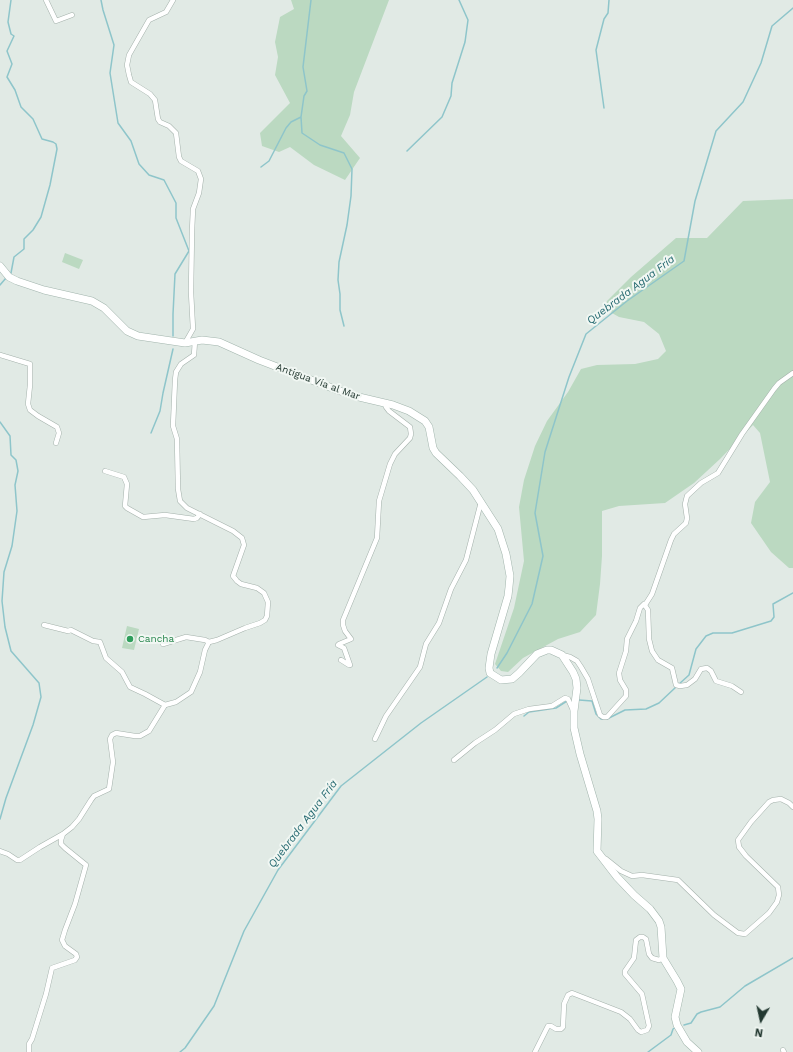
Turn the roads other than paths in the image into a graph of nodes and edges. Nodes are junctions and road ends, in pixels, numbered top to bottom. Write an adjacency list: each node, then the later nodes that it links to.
1 (46, 0): 3 (street)
2 (174, 0): 6 (street)
3 (72, 15)
4 (0, 266): 6 (main road, Antigua Vía al Mar)
5 (195, 341): 6 (main road, Antigua Vía al Mar); 9 (main road, Antigua Vía al Mar); 13 (street)
6 (185, 343)
7 (0, 355): 10 (street)
8 (793, 372): 14 (street)
9 (386, 403): 12 (main road, Antigua Vía al Mar); 19 (street)
10 (56, 443)
11 (105, 471): 13 (street)
12 (481, 502): 18 (main road, Antigua Vía al Mar); 23 (street)
13 (200, 514): 16 (street)
14 (645, 605): 18 (street); 20 (street)
15 (44, 625): 21 (street)
16 (209, 642): 17 (street); 21 (street)
17 (162, 644)
18 (562, 655): 22 (main road)
19 (341, 660)
20 (741, 692)
21 (165, 705): 26 (street)
22 (574, 711): 24 (street); 28 (main road)
23 (375, 739)
24 (454, 760)
25 (793, 806): 28 (street)
26 (63, 834): 27 (street); 30 (street)
27 (0, 851)
28 (598, 853): 29 (main road)
29 (663, 958): 31 (street); 32 (main road)
30 (29, 1052)
31 (535, 1052)
32 (698, 1052)

